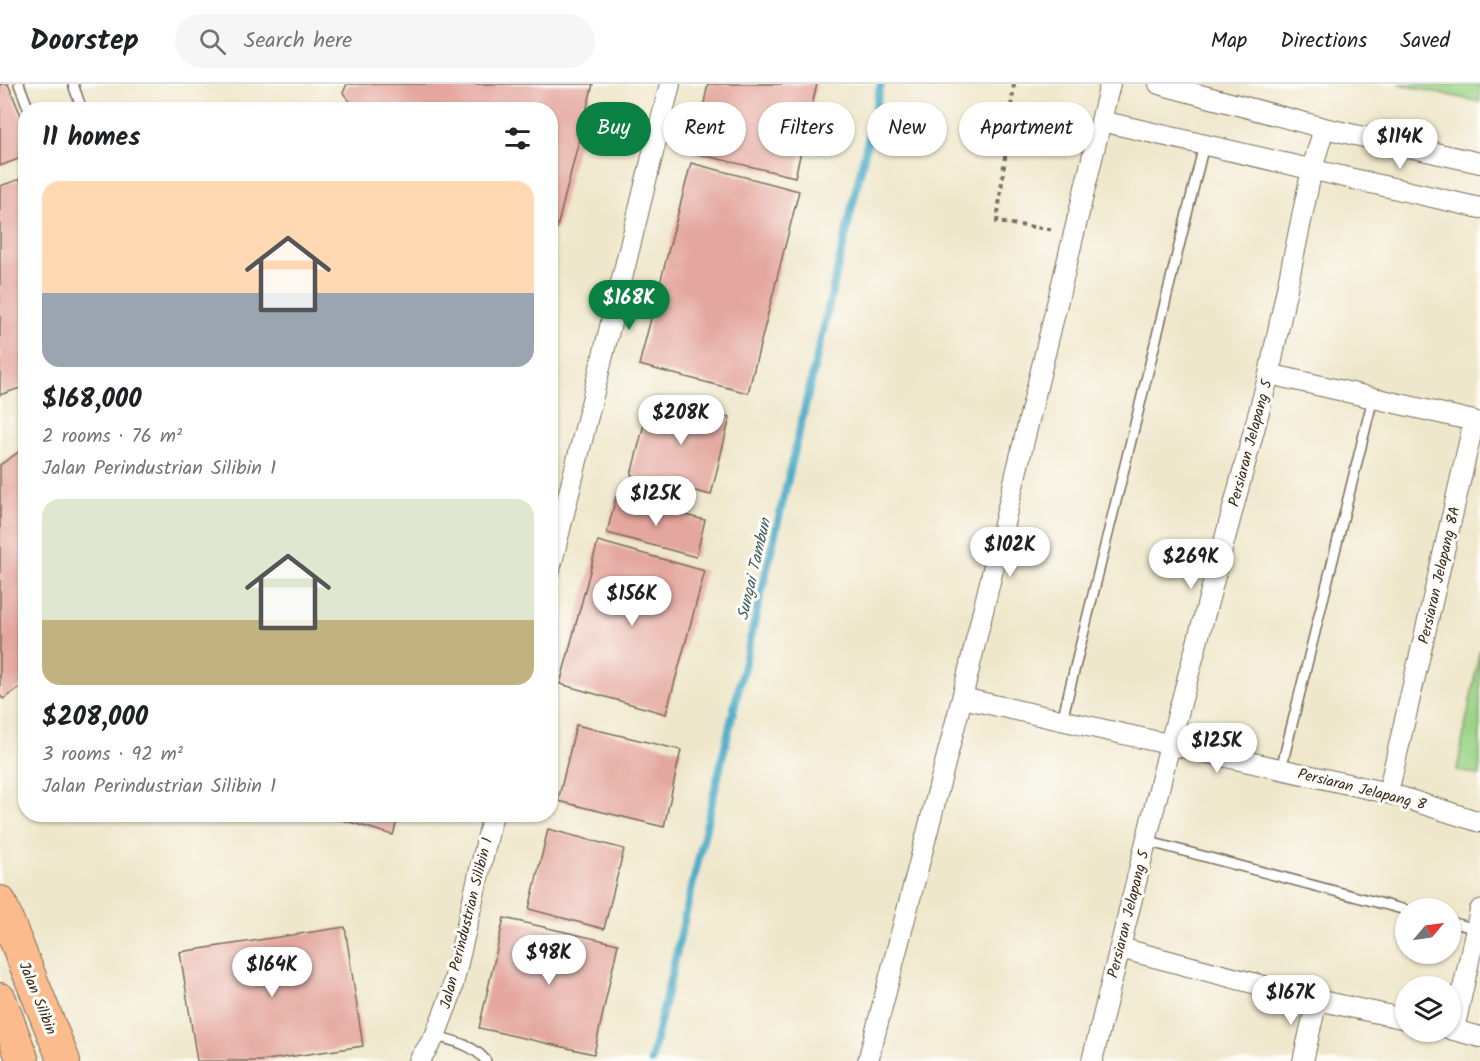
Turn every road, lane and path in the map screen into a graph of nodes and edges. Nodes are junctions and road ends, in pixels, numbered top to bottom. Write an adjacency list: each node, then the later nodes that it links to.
1 (19, 84): 7 (lane)
2 (73, 84): 8 (lane)
3 (670, 84): 19 (street)
4 (1014, 84): 15 (path)
5 (1110, 84): 9 (street)
6 (1159, 84): 10 (street)
7 (26, 102)
8 (79, 102)
9 (1101, 121): 11 (street); 15 (street)
10 (1324, 128): 12 (street); 13 (street, Persiaran Jelapang 5)
11 (1204, 145): 13 (street); 21 (lane)
12 (1480, 163)
13 (1312, 170): 14 (street); 16 (street, Persiaran Jelapang 5)
14 (1480, 208)
15 (1074, 233): 20 (street)
16 (1269, 374): 17 (street, Persiaran Jelapang 8A); 22 (street, Persiaran Jelapang 5)
17 (1373, 398): 18 (street, Persiaran Jelapang 8A); 23 (lane)
18 (1477, 422): 24 (street, Persiaran Jelapang 8A)
19 (558, 538)
20 (962, 698): 21 (street, Persiaran Jelapang 8); 47 (street)
21 (1062, 720): 22 (street, Persiaran Jelapang 8)
22 (1170, 744): 23 (street, Persiaran Jelapang 8); 27 (street, Persiaran Jelapang 5)
23 (1281, 770): 24 (street, Persiaran Jelapang 8)
24 (1388, 793): 26 (street, Persiaran Jelapang 8)
25 (491, 822): 39 (street, Jalan Perindustrian Silibin 1)
26 (1480, 822)
27 (1146, 841): 29 (lane); 32 (street, Persiaran Jelapang 5)
28 (0, 902): 33 (main road, Jalan Silibin)
29 (1395, 907)
30 (1461, 922): 31 (lane)
31 (1478, 923): 34 (street)
32 (1120, 948): 35 (street); 48 (street, Persiaran Jelapang 5)
33 (28, 974): 43 (main road, Jalan Silibin); 44 (main road)
34 (1461, 993)
35 (1317, 1000): 37 (street); 49 (street)
36 (1, 1001): 41 (main road); 42 (main road)
37 (1395, 1017)
38 (1461, 1032): 40 (street)
39 (435, 1036): 45 (street, Jalan Perindustrian Silibin 1); 46 (lane)
40 (1480, 1037)
41 (23, 1061)
42 (34, 1061)
43 (64, 1061)
44 (78, 1061)
45 (419, 1061)
46 (486, 1061)
47 (868, 1061)
48 (1092, 1061)
49 (1303, 1061)

